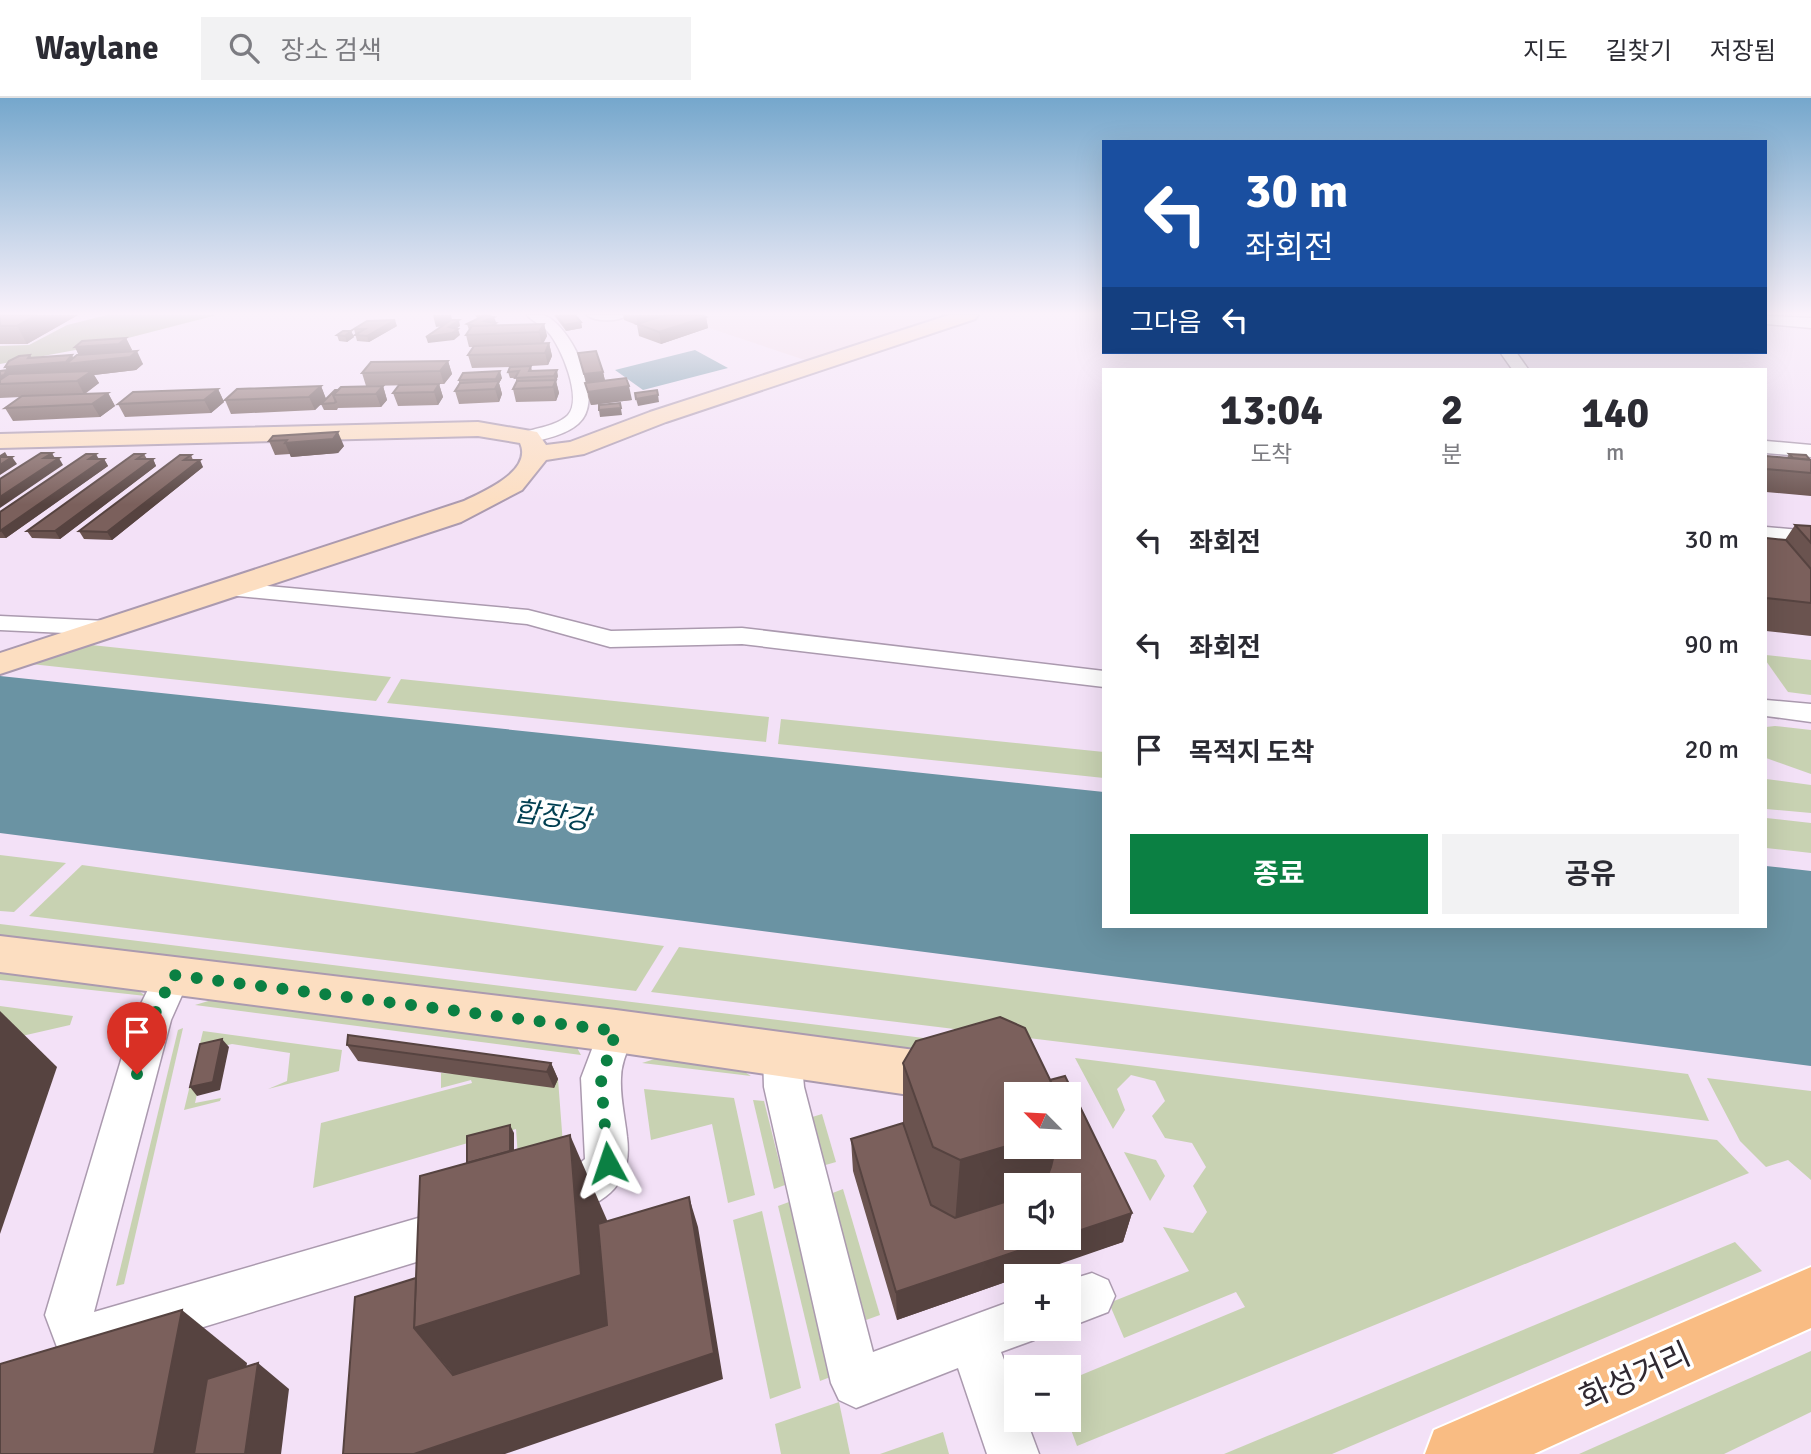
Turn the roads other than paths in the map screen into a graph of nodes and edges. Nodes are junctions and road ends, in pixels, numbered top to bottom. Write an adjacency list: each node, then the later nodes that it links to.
1 (577, 378): 4 (street)
2 (776, 378): 4 (street)
3 (0, 441): 4 (street)
4 (532, 446): 9 (street)
5 (1767, 447): 6 (street)
6 (1811, 451)
7 (1767, 534): 8 (street)
8 (1811, 538)
9 (225, 589): 11 (street); 13 (street)
10 (0, 623): 11 (street)
11 (108, 628): 12 (street)
12 (0, 664)
13 (1102, 679)
14 (1767, 708): 15 (street)
15 (1811, 713)
16 (0, 954): 17 (street)
17 (173, 975): 18 (street); 18 (street)
18 (616, 1031): 19 (street)
19 (782, 1055): 20 (street); 23 (street)
20 (937, 1076)
21 (1811, 1297): 25 (main road, 화성거리)
22 (1004, 1327): 23 (street)
23 (972, 1338): 24 (street)
24 (1013, 1454)
25 (1458, 1454)

